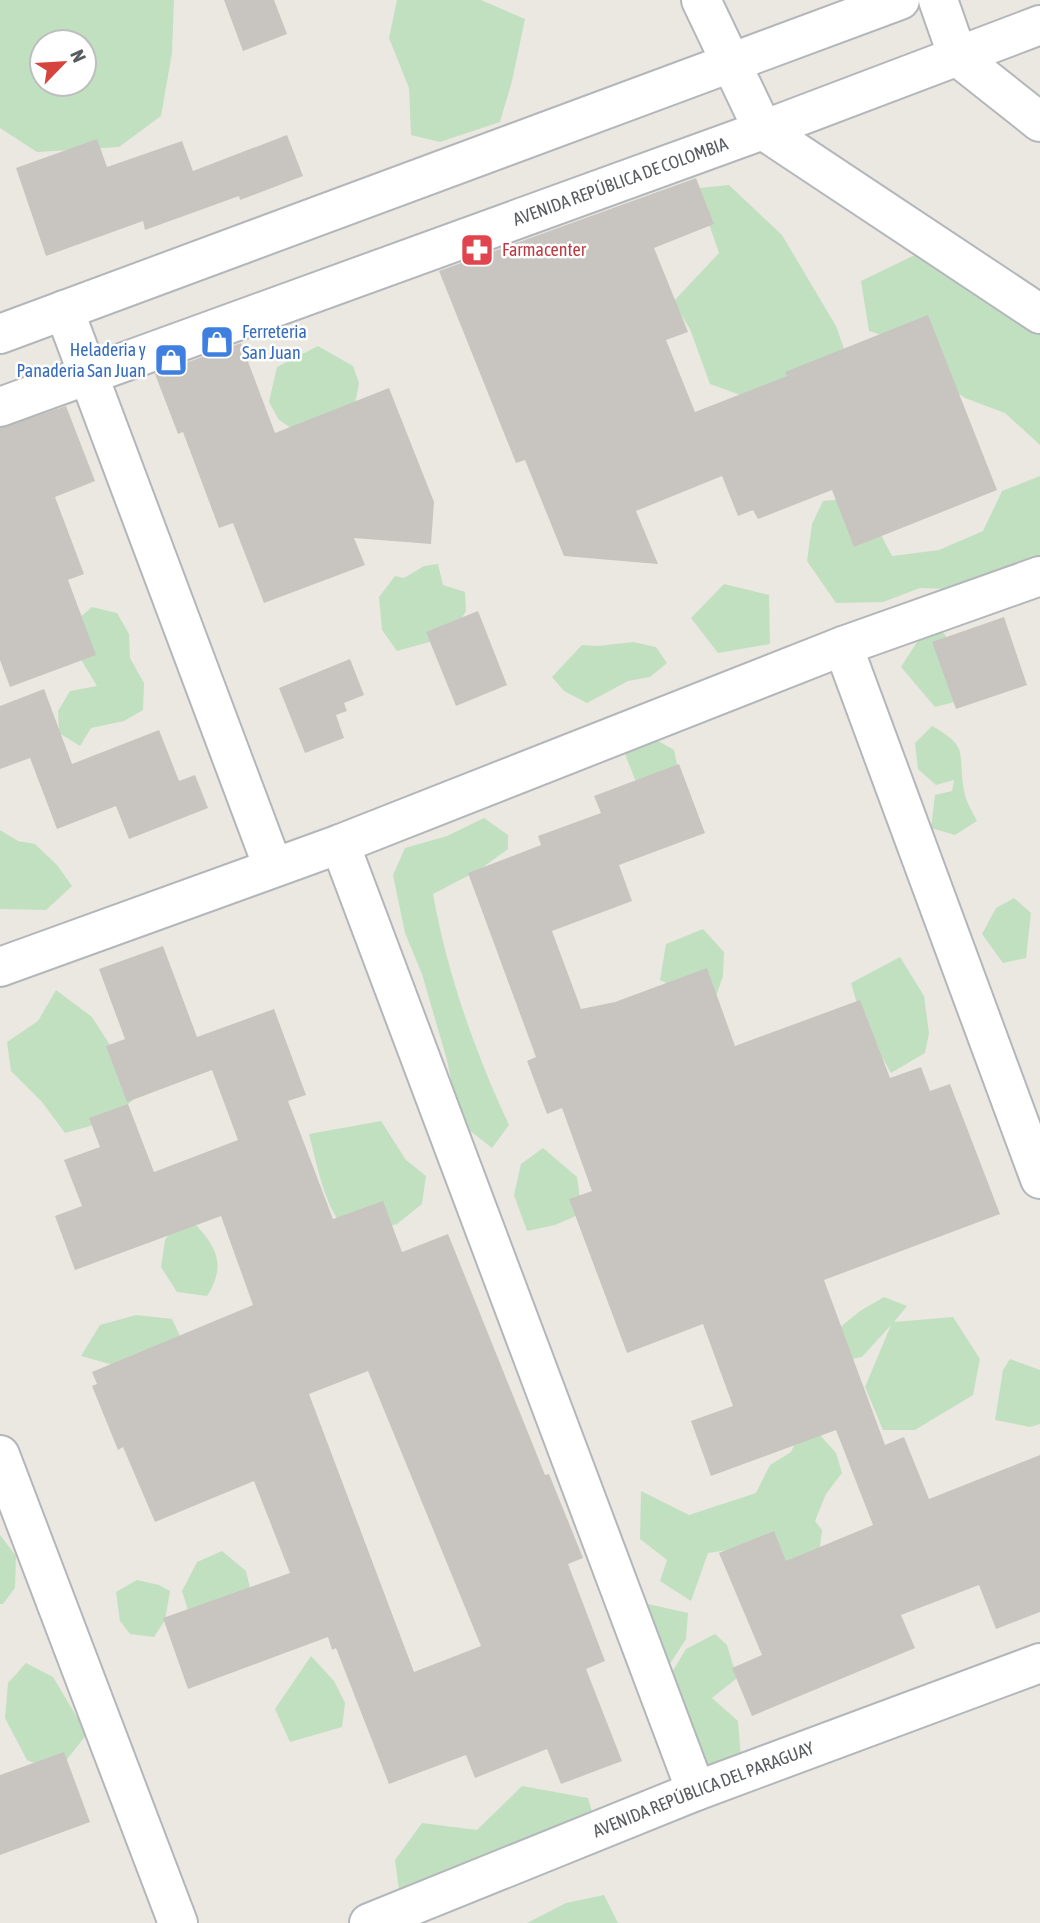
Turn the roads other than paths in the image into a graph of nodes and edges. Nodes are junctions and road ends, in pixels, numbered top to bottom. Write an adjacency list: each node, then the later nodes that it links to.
1 (701, 0): 6 (street)
2 (900, 0): 6 (street)
3 (938, 0): 5 (street)
4 (1040, 26): 5 (street, AVENIDA REPÚBLICA DE COLOMBIA)
5 (958, 57): 7 (street); 8 (street, AVENIDA REPÚBLICA DE COLOMBIA)
6 (731, 62): 8 (street); 9 (street)
7 (1040, 122)
8 (763, 130): 10 (street); 12 (street, AVENIDA REPÚBLICA DE COLOMBIA)
9 (64, 310): 11 (street); 12 (street)
10 (1040, 314)
11 (0, 334)
12 (87, 373): 13 (street, AVENIDA REPÚBLICA DE COLOMBIA); 17 (street)
13 (0, 407)
14 (1040, 576): 15 (street)
15 (843, 646): 16 (street); 19 (street)
16 (340, 844): 17 (street); 22 (street)
17 (273, 867): 18 (street)
18 (0, 967)
19 (1040, 1179)
20 (0, 1455): 23 (street)
21 (1040, 1663): 22 (street, AVENIDA REPÚBLICA DEL PARAGUAY)
22 (696, 1791): 24 (street, AVENIDA REPÚBLICA DEL PARAGUAY)
23 (178, 1923)
24 (369, 1923)

